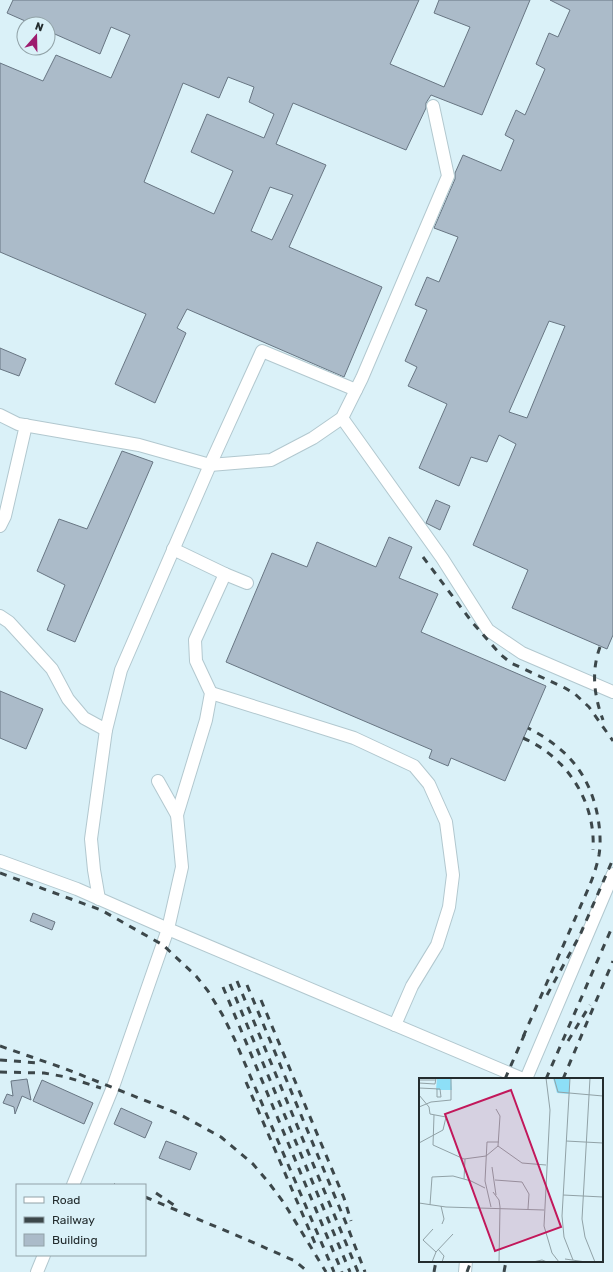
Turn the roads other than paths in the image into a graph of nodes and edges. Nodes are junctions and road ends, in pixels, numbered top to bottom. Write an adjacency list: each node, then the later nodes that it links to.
1 (433, 106): 2 (lane)
2 (356, 390): 4 (lane); 6 (lane)
3 (0, 416): 5 (lane)
4 (342, 418): 6 (lane); 12 (lane)
5 (26, 426): 6 (lane); 7 (lane)
6 (210, 465): 8 (lane)
7 (0, 526)
8 (174, 549): 9 (lane); 14 (lane)
9 (225, 574): 10 (lane); 13 (lane)
10 (247, 583)
11 (0, 616): 14 (lane)
12 (613, 692)
13 (211, 693): 16 (lane); 21 (lane)
14 (106, 730): 19 (lane)
15 (158, 781): 16 (lane)
16 (177, 815): 20 (lane)
17 (0, 861): 19 (lane)
18 (613, 874): 23 (lane)
19 (99, 899): 20 (lane)
20 (168, 930): 21 (lane); 24 (lane)
21 (395, 1025): 22 (lane)
22 (521, 1078)
23 (526, 1078)
24 (73, 1184)
25 (44, 1256): 27 (lane)
26 (466, 1262): 28 (lane)
27 (37, 1272)
28 (465, 1272)

